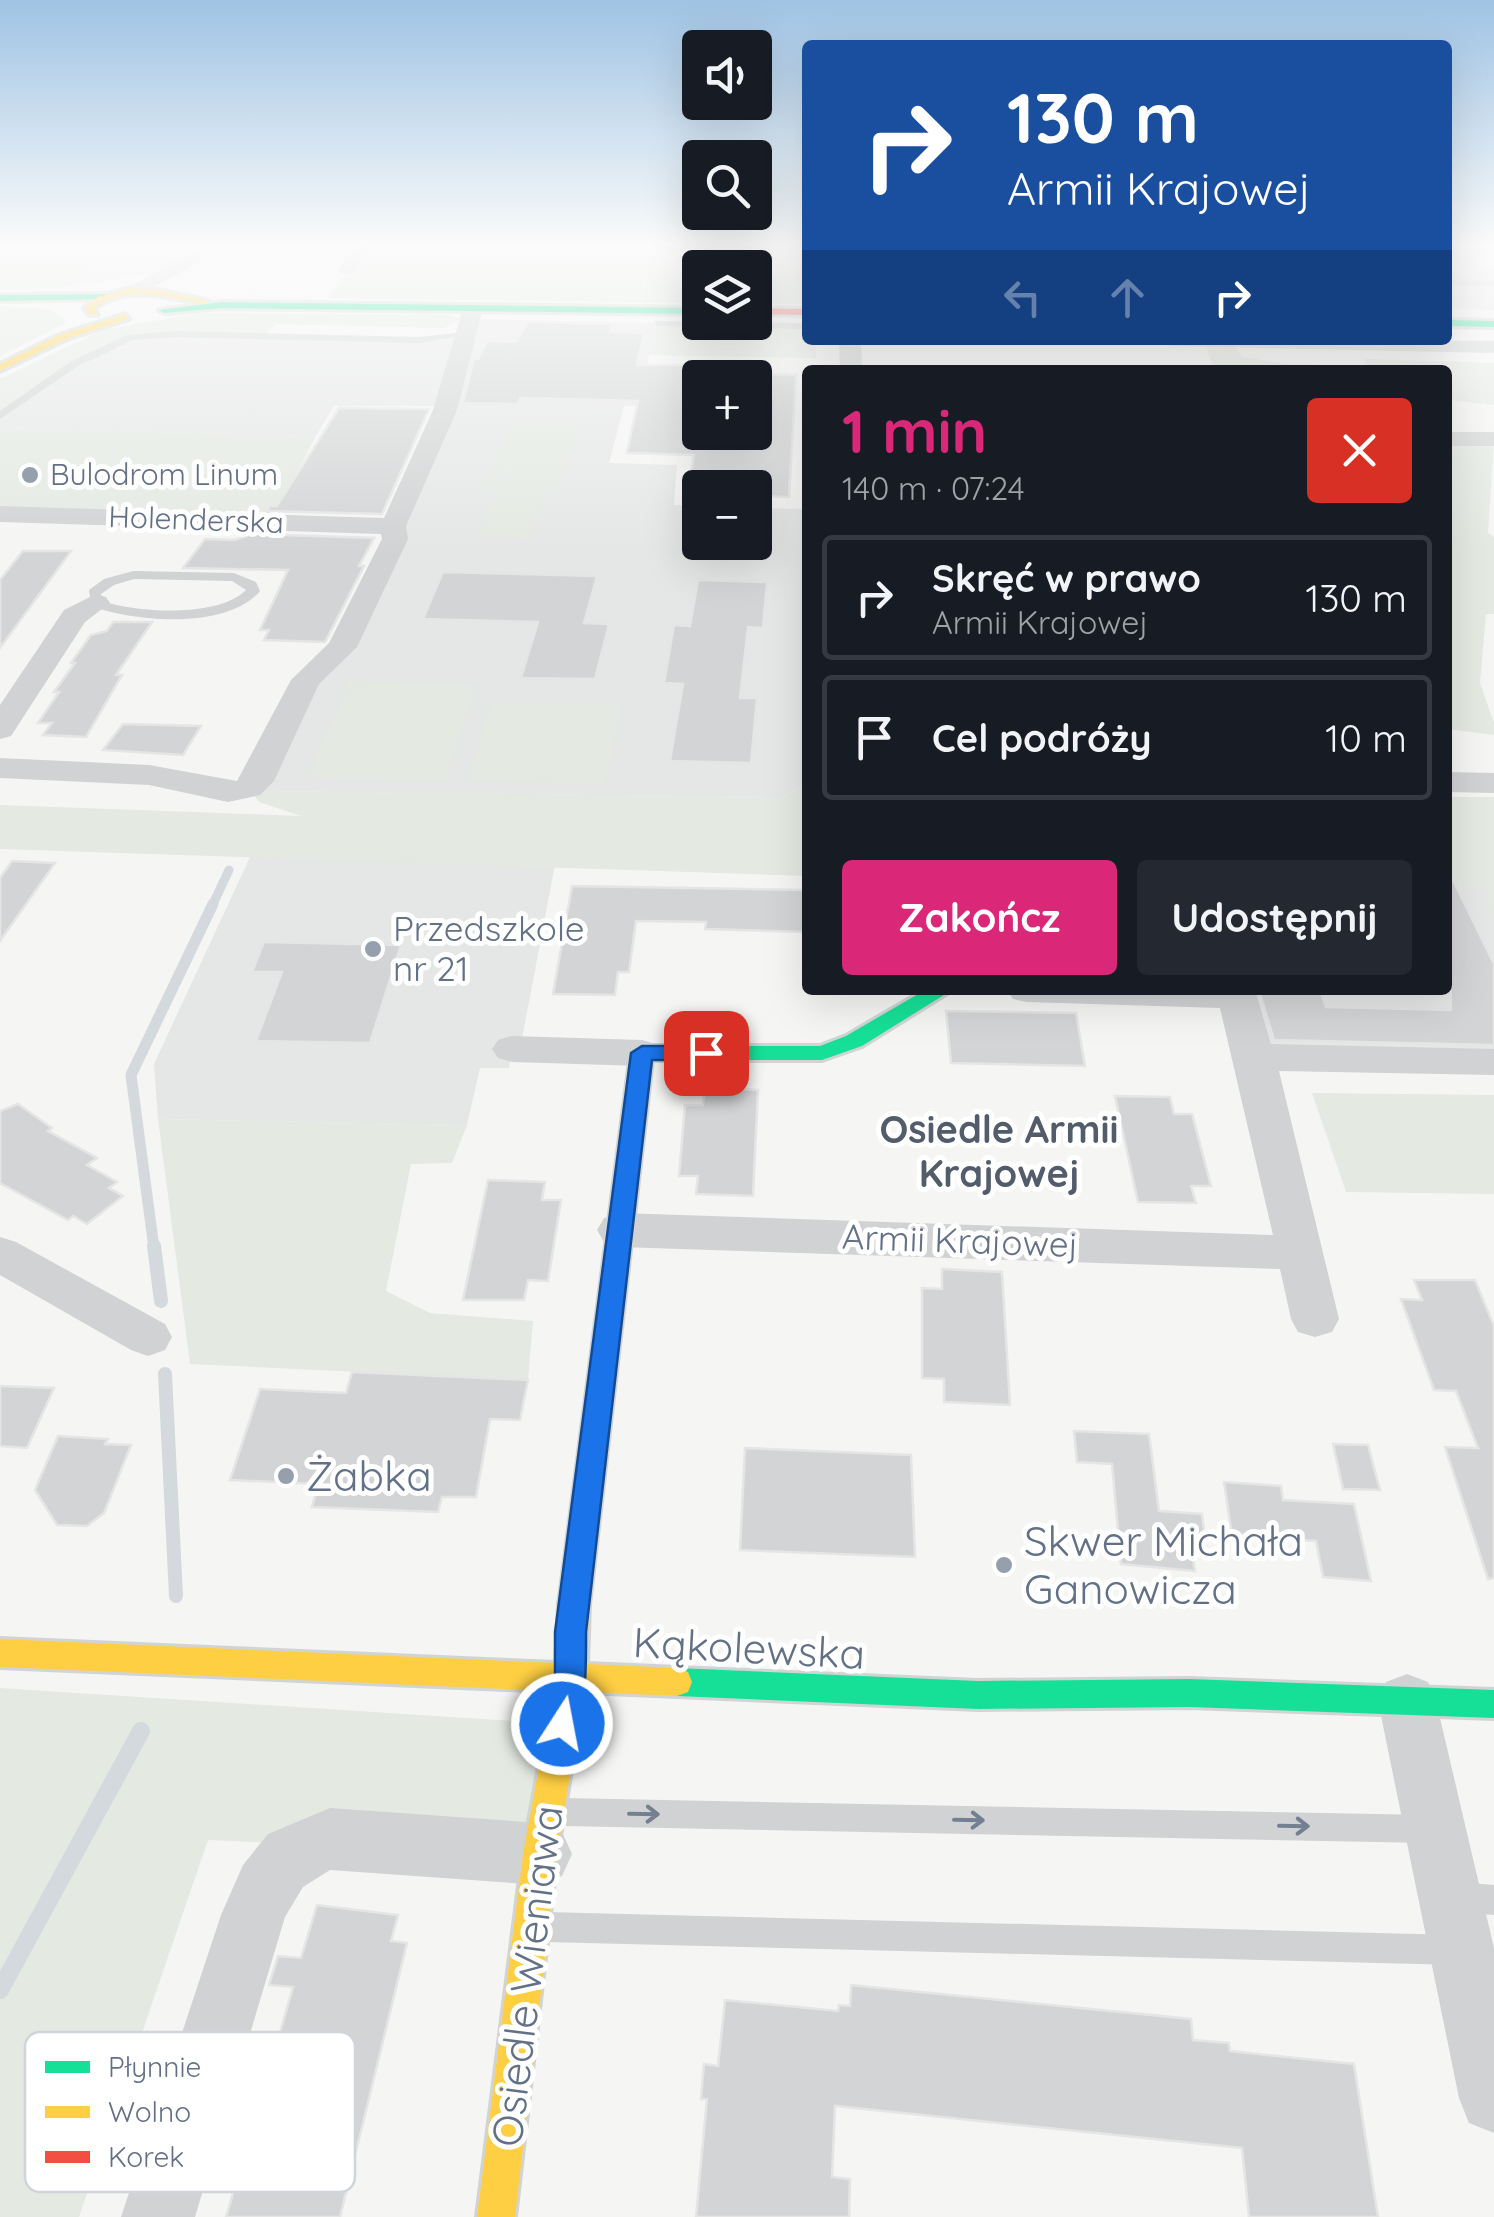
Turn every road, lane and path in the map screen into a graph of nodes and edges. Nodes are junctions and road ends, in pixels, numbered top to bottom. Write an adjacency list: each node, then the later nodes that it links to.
1 (42, 347): 7 (street)
2 (109, 347): 8 (lane)
3 (461, 347): 12 (street)
4 (1479, 347): 5 (street)
5 (1202, 356): 6 (street)
6 (1494, 363)
7 (0, 368)
8 (0, 416)
9 (1452, 439): 10 (street)
10 (1494, 439)
11 (0, 514): 12 (street, Holenderska)
12 (393, 526): 15 (street)
13 (96, 604): 13 (lane, Holenderska); 14 (street, Holenderska)
14 (0, 729)
15 (0, 768)
16 (1452, 782): 17 (street)
17 (1494, 782)
18 (925, 995): 21 (street)
19 (1237, 995): 22 (street)
20 (512, 1049): 21 (street)
21 (642, 1053): 24 (street)
22 (1255, 1057): 23 (street); 25 (street)
23 (1494, 1062)
24 (620, 1230): 25 (street, Armii Krajowej); 30 (street)
25 (1300, 1253): 27 (street)
26 (0, 1254): 28 (street)
27 (1315, 1319)
28 (148, 1337)
29 (0, 1653): 30 (street, Kąkolewska)
30 (571, 1676): 31 (street, Kąkolewska); 34 (street, Osiedle Wieniawa)
31 (1407, 1701): 32 (street, Kąkolewska); 33 (street)
32 (1494, 1704)
33 (1436, 1829): 34 (lane, one-way to 33); 35 (street)
34 (543, 1833): 36 (street, Osiedle Wieniawa); 37 (street)
35 (1470, 1915): 36 (lane); 38 (street)
36 (534, 1926): 41 (street, Osiedle Wieniawa)
37 (216, 2032)
38 (1494, 2098)
39 (166, 2192): 40 (street)
40 (158, 2217)
41 (496, 2217)

